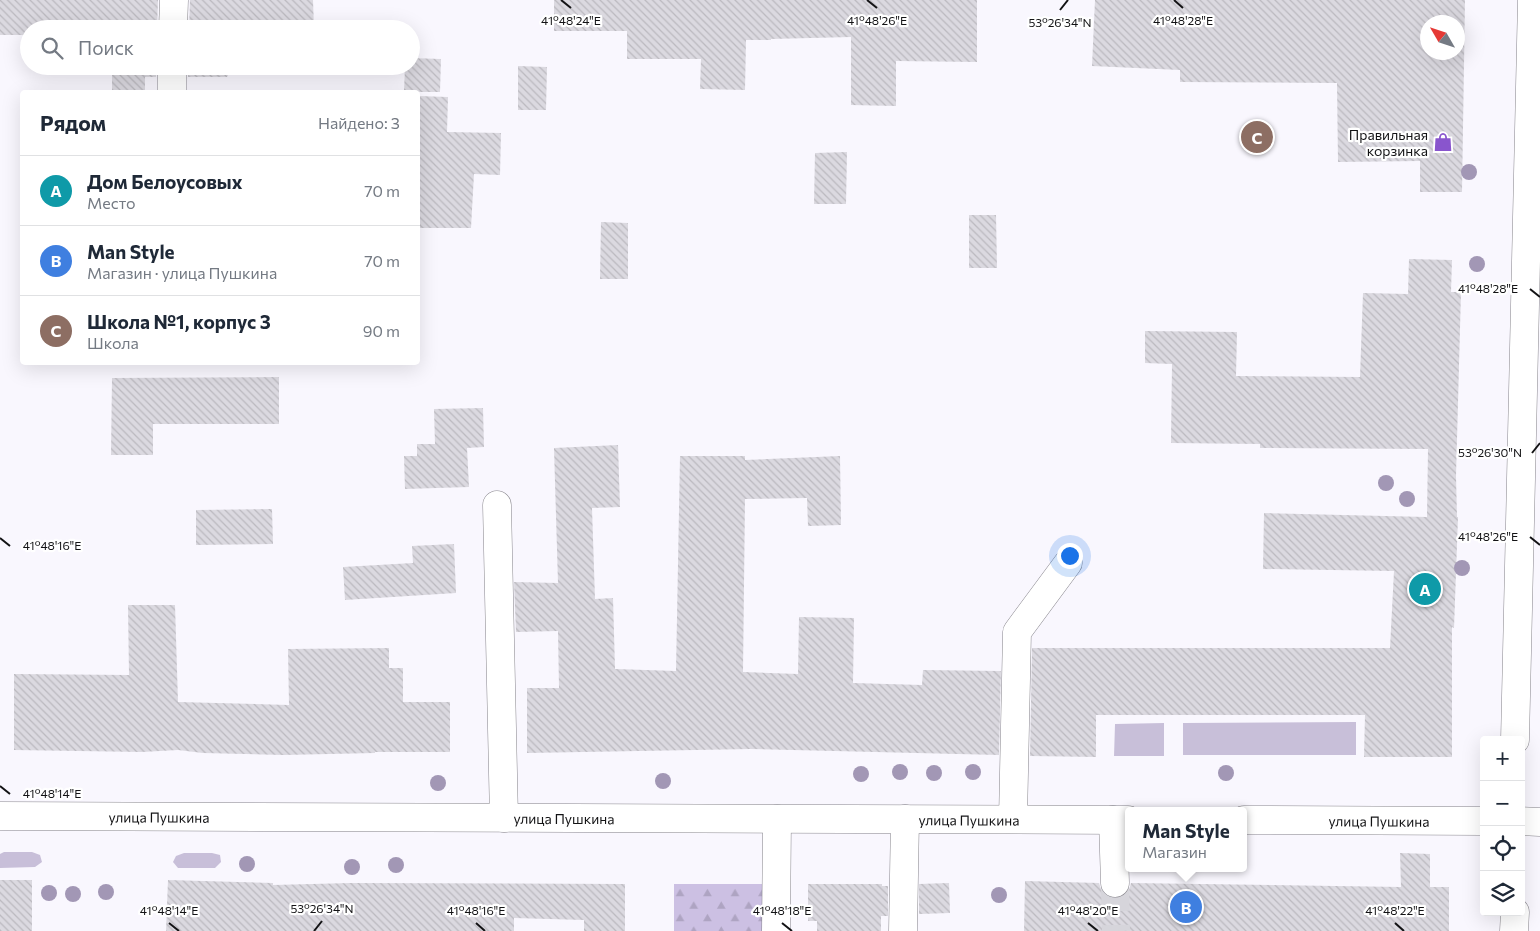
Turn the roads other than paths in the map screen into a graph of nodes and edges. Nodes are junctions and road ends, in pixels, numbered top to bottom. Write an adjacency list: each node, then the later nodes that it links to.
1 (174, 0): 3 (street)
2 (1532, 0): 5 (street)
3 (173, 20)
4 (172, 75): 6 (street)
5 (1535, 78): 7 (street)
6 (172, 90)
7 (1534, 182): 8 (street)
8 (1531, 426): 10 (street)
9 (497, 505): 15 (street)
10 (1530, 541): 12 (street)
11 (1068, 563): 18 (street)
12 (1528, 647): 13 (street)
13 (1517, 736)
14 (0, 816): 15 (street, улица Пушкина)
15 (504, 818): 16 (street, улица Пушкина)
16 (777, 819): 17 (street, улица Пушкина); 26 (street)
17 (905, 819): 18 (street, улица Пушкина); 27 (street)
18 (1014, 819): 19 (street, улица Пушкина)
19 (1121, 820): 24 (street)
20 (1247, 820): 21 (street, улица Пушкина)
21 (1480, 821)
22 (1525, 821): 23 (street)
23 (1540, 822)
24 (1115, 883)
25 (1515, 916): 28 (street)
26 (776, 931)
27 (903, 931)
28 (1514, 931)

